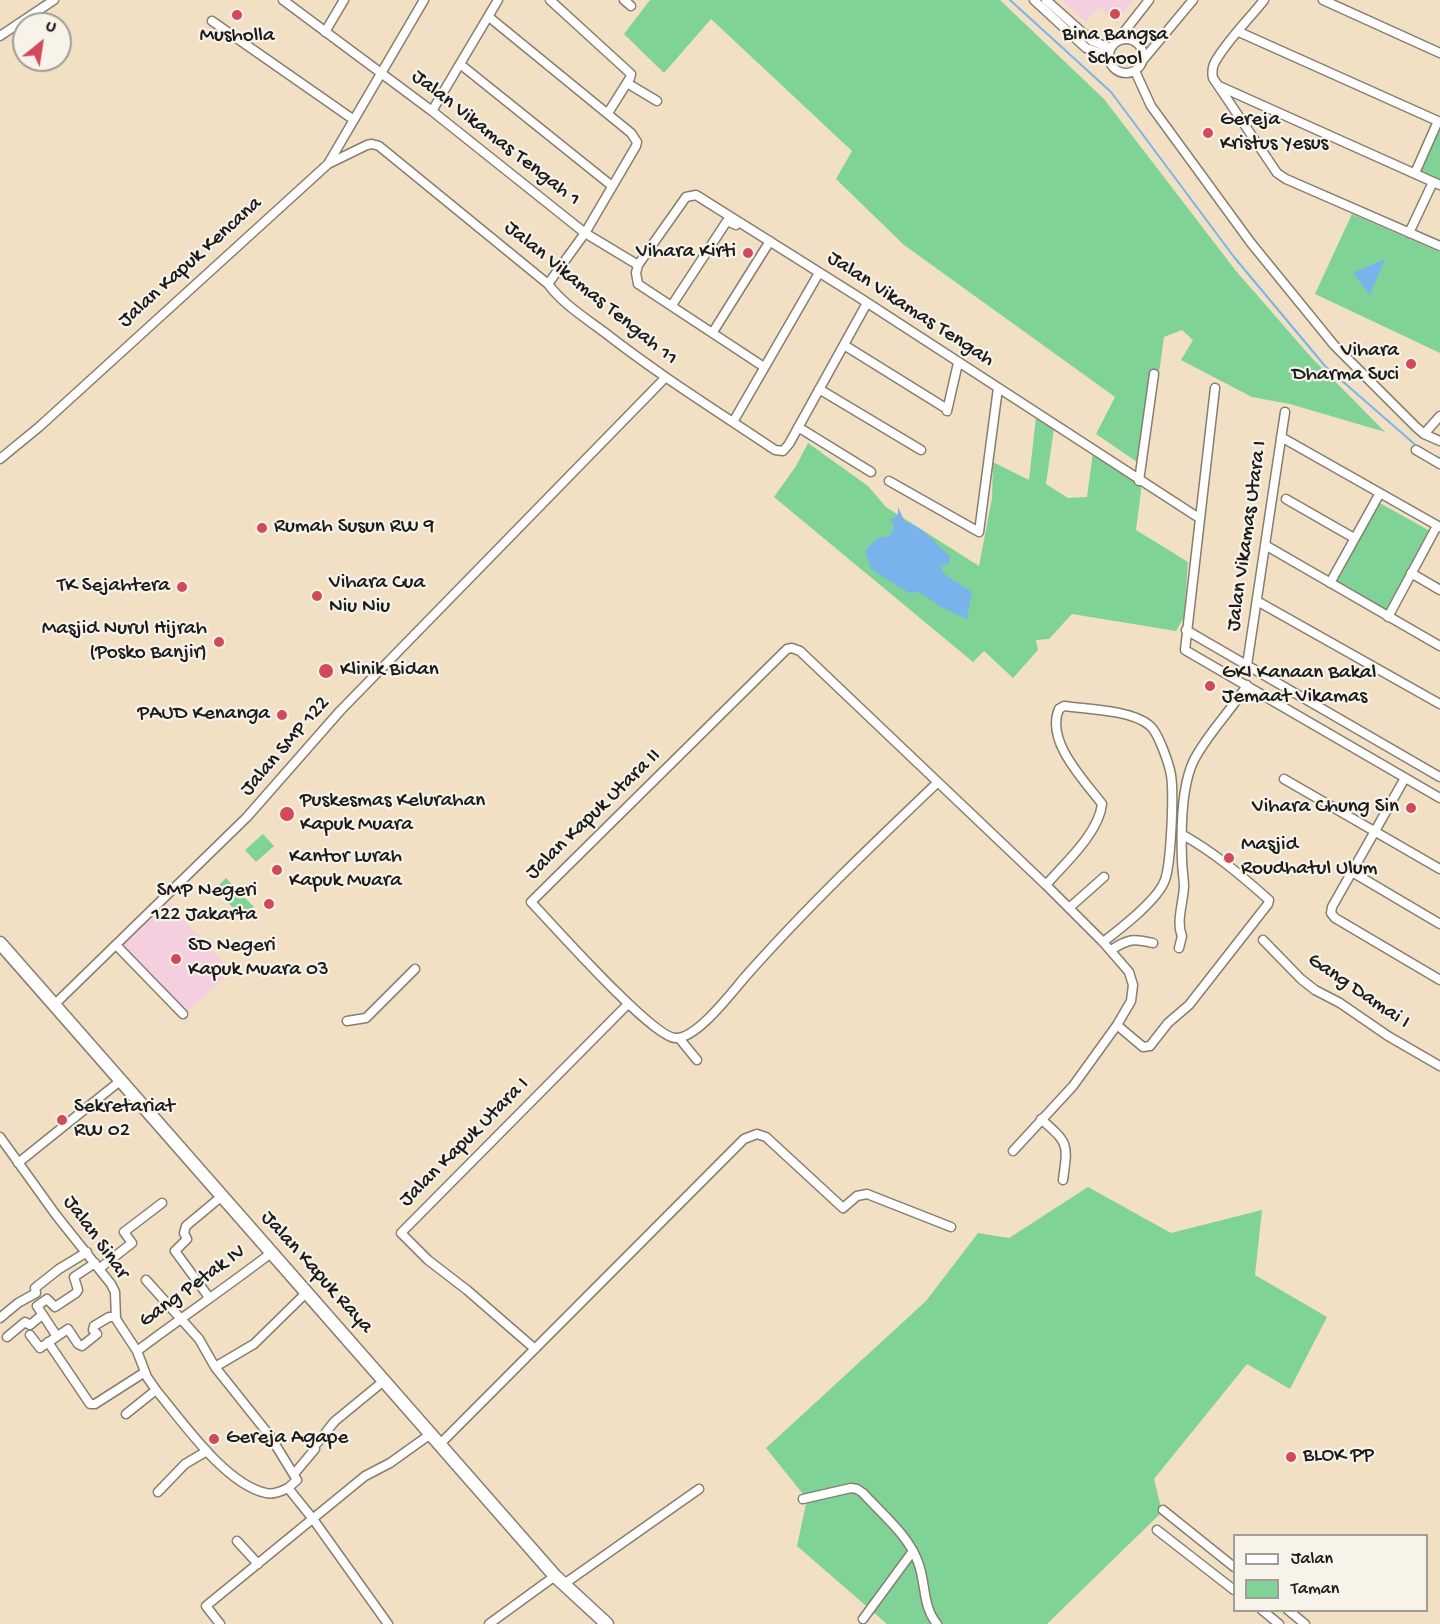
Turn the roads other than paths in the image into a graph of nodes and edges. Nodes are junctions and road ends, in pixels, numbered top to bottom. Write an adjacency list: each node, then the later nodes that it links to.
1 (54, 0): 17 (street)
2 (283, 0): 15 (street, Jalan Vikamas Tengah 1)
3 (344, 0): 15 (street)
4 (424, 0): 24 (street, Jalan Kapuk Kencana)
5 (498, 0): 13 (street)
6 (550, 0): 25 (street)
7 (1034, 0): 19 (street)
8 (1046, 0): 19 (street)
9 (1149, 0): 18 (street)
10 (1193, 0): 21 (street)
11 (1264, 0): 16 (street)
12 (1323, 0): 20 (street)
13 (489, 17): 22 (street); 29 (street)
14 (212, 21): 30 (street)
15 (325, 32): 24 (street, Jalan Vikamas Tengah 1)
16 (1239, 32): 26 (street); 31 (street)
17 (1, 35)
18 (1117, 41): 19 (street); 21 (street)
19 (1109, 52): 23 (street)
20 (1440, 53)
21 (1143, 60): 23 (street)
22 (460, 64): 28 (street); 35 (street)
23 (1135, 71): 59 (street)
24 (382, 74): 28 (street, Jalan Vikamas Tengah 1); 30 (street, Jalan Kapuk Kencana)
25 (627, 83): 27 (street); 29 (street)
26 (1219, 86): 33 (street); 38 (street)
27 (657, 100)
28 (432, 111): 37 (street, Jalan Vikamas Tengah 1)
29 (608, 113): 35 (street, Jalan Vikamas Tengah 1)
30 (354, 120): 32 (street, Jalan Kapuk Kencana)
31 (1439, 122): 33 (street)
32 (328, 164): 43 (street, Jalan Vikamas Tengah 11); 64 (street, Jalan Kapuk Kencana)
33 (1415, 173): 34 (street)
34 (1437, 183): 38 (street)
35 (612, 186): 37 (street, Jalan Vikamas Tengah 1)
36 (739, 227): 45 (street)
37 (585, 233): 41 (street, Jalan Vikamas Tengah 1); 43 (street, Jalan Vikamas Tengah 1)
38 (1409, 233): 40 (street)
39 (770, 241): 41 (street, Jalan Vikamas Tengah); 42 (street, Jalan Vikamas Tengah); 46 (street)
40 (1440, 246)
41 (638, 265): 45 (street)
42 (819, 273): 44 (street, Jalan Vikamas Tengah); 49 (street)
43 (548, 284): 51 (street, Jalan Vikamas Tengah 11)
44 (867, 303): 47 (street, Jalan Vikamas Tengah 11); 48 (street, Jalan Vikamas Tengah)
45 (672, 305): 46 (street)
46 (713, 332): 49 (street)
47 (844, 345): 48 (street); 54 (street, Jalan Vikamas Tengah 11)
48 (958, 363): 52 (street, Jalan Vikamas Tengah)
49 (764, 367): 57 (street)
50 (1154, 374): 68 (street)
51 (665, 378): 57 (street, Jalan Vikamas Tengah 11); 102 (street, Jalan SMP 122)
52 (998, 388): 67 (street); 68 (street, Jalan Vikamas Tengah)
53 (1215, 388): 71 (street)
54 (819, 389): 58 (street, Jalan Vikamas Tengah 11); 62 (street)
55 (1285, 412): 60 (street, Jalan Vikamas Utara I)
56 (1440, 416): 59 (street)
57 (733, 422): 58 (street, Jalan Vikamas Tengah 11)
58 (798, 427): 66 (street)
59 (1424, 434): 61 (street)
60 (1281, 437): 69 (street); 74 (street, Jalan Vikamas Utara I)
61 (1440, 441)
62 (921, 450)
63 (1416, 450): 65 (street)
64 (0, 459)
65 (1440, 464)
66 (871, 472)
67 (890, 481)
68 (1139, 481): 71 (street, Jalan Vikamas Tengah)
69 (1380, 492): 72 (street); 73 (street)
70 (1286, 499): 73 (street)
71 (1199, 518): 80 (street)
72 (1439, 527): 75 (street)
73 (1354, 538): 76 (street)
74 (1265, 545): 76 (street); 78 (street, Jalan Vikamas Utara I)
75 (1411, 573): 77 (street); 79 (street)
76 (1329, 583): 79 (street)
77 (1440, 590)
78 (1257, 601): 82 (street, Jalan Vikamas Utara I); 84 (street)
79 (1388, 616): 81 (street)
80 (1186, 632): 82 (street); 83 (street)
81 (1440, 646)
82 (1247, 665): 85 (street)
83 (1247, 685): 86 (street); 91 (street)
84 (1440, 704)
85 (1440, 777)
86 (1405, 778): 89 (street); 90 (street)
87 (1284, 779): 90 (street)
88 (937, 783): 95 (street, Jalan Kapuk Utara II); 108 (street, Jalan Kapuk Utara II); 112 (street)
89 (1440, 798)
90 (1376, 830): 92 (street); 93 (street)
91 (1183, 835): 103 (street); 111 (street)
92 (1440, 869)
93 (1352, 872): 97 (street); 106 (street)
94 (1104, 877): 96 (street)
95 (1046, 885): 96 (street, Jalan Kapuk Utara II); 99 (street)
96 (1069, 908): 99 (street, Jalan Kapuk Utara II)
97 (1440, 924)
98 (1263, 940): 114 (street, Gang Damai I)
99 (1103, 942): 104 (street, Jalan Kapuk Utara II)
100 (0, 943): 107 (main road, Jalan Kapuk Raya)
101 (1153, 943): 104 (street)
102 (116, 945): 107 (street, Jalan SMP 122); 109 (street)
103 (1179, 948)
104 (1111, 950): 111 (street, Jalan Kapuk Utara II)
105 (415, 969): 110 (street)
106 (1440, 980)
107 (54, 1005): 115 (main road, Jalan Kapuk Raya)
108 (625, 1007): 112 (street, Jalan Kapuk Utara II); 138 (street, Jalan Kapuk Utara I)
109 (183, 1014)
110 (347, 1022)
111 (1117, 1024): 116 (street)
112 (679, 1038): 113 (street)
113 (697, 1060)
114 (1440, 1066)
115 (120, 1081): 119 (street); 121 (main road, Jalan Kapuk Raya)
116 (1041, 1119): 118 (street); 120 (street)
117 (0, 1137): 119 (street, Jalan Sinar)
118 (1013, 1151)
119 (18, 1163): 124 (street, Jalan Sinar)
120 (1063, 1180)
121 (222, 1196): 125 (main road, Jalan Kapuk Raya); 129 (street)
122 (162, 1203): 126 (street)
123 (951, 1227): 138 (street)
124 (87, 1252): 126 (street, Jalan Sinar); 132 (street)
125 (271, 1252): 128 (main road, Jalan Kapuk Raya); 129 (street, Gang Petak IV)
126 (97, 1265): 130 (street); 131 (street, Jalan Sinar)
127 (146, 1280): 133 (street)
128 (307, 1292): 140 (street); 142 (main road, Jalan Kapuk Raya)
129 (207, 1299): 133 (street, Gang Petak IV)
130 (42, 1315): 135 (street); 136 (street)
131 (115, 1317): 135 (street); 139 (street, Jalan Sinar)
132 (0, 1318)
133 (180, 1319): 139 (street, Gang Petak IV); 140 (street)
134 (30, 1335): 137 (street)
135 (56, 1335): 137 (street)
136 (7, 1338)
137 (48, 1342): 141 (street)
138 (535, 1349): 146 (street)
139 (136, 1351): 141 (street, Jalan Sinar)
140 (215, 1368): 148 (street)
141 (145, 1372): 143 (street, Jalan Sinar)
142 (385, 1380): 145 (main road, Jalan Kapuk Raya); 148 (street)
143 (156, 1390): 144 (street); 147 (street, Jalan Sinar)
144 (126, 1414)
145 (432, 1433): 146 (main road, Jalan Kapuk Raya); 154 (street)
146 (441, 1443): 160 (main road, Jalan Kapuk Raya)
147 (207, 1450): 149 (street, Jalan Sinar); 151 (street)
148 (294, 1474): 149 (street)
149 (288, 1488): 154 (street)
150 (699, 1489): 160 (street)
151 (158, 1492)
152 (803, 1499): 157 (street)
153 (1163, 1510): 159 (street)
154 (313, 1519): 158 (street); 166 (street)
155 (1157, 1530): 161 (street)
156 (237, 1541): 158 (street)
157 (913, 1551): 164 (street); 169 (street)
158 (258, 1564): 165 (street)
159 (1233, 1567)
160 (560, 1580): 167 (street); 168 (main road, Jalan Kapuk Raya)
161 (1233, 1589)
162 (1263, 1612): 170 (street)
163 (1289, 1612): 171 (street)
164 (863, 1619)
165 (220, 1624)
166 (388, 1624)
167 (489, 1624)
168 (607, 1624)
169 (937, 1624)
170 (1279, 1624)
171 (1305, 1624)

